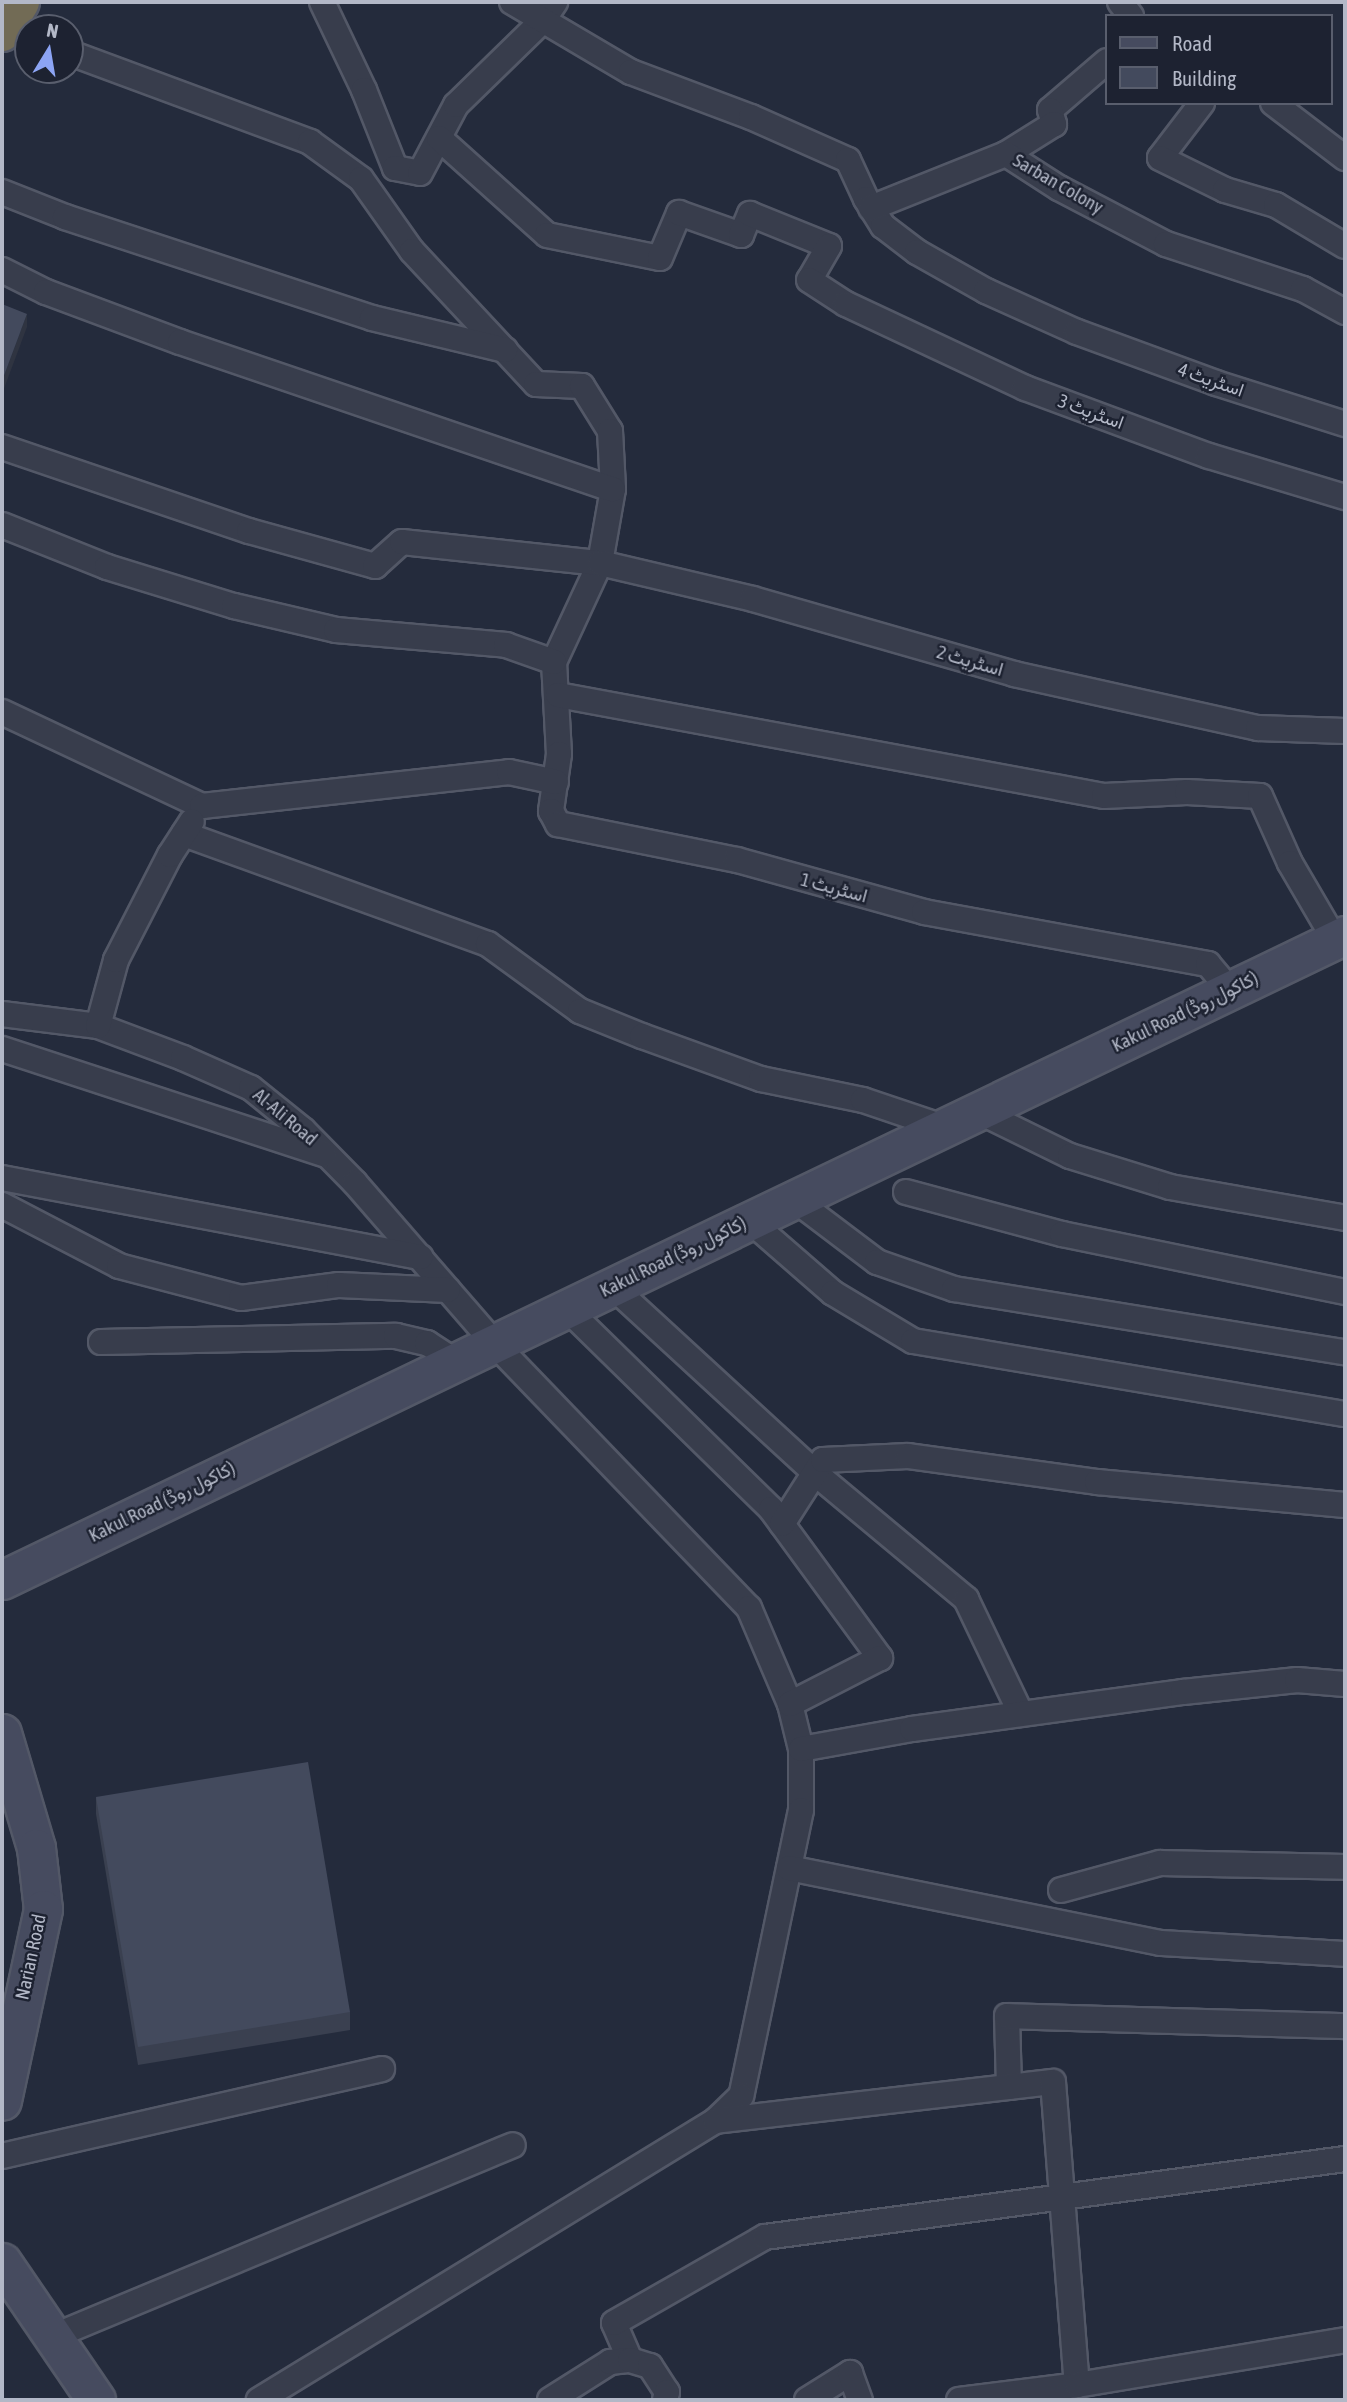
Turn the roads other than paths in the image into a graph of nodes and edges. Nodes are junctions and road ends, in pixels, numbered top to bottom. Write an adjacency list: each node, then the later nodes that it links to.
1 (322, 2): 8 (street)
2 (512, 2): 3 (street, اسٹریٹ 4)
3 (549, 11): 8 (street); 12 (street, اسٹریٹ 4)
4 (84, 58): 16 (street)
5 (1106, 62): 9 (street, Sarban Colony)
6 (1200, 105): 13 (street)
7 (1276, 105): 10 (street)
8 (439, 138): 20 (street, اسٹریٹ 3)
9 (1006, 154): 12 (street); 15 (street, Sarban Colony)
10 (1345, 158)
11 (2, 192): 16 (street)
12 (871, 208): 17 (street, اسٹریٹ 4)
13 (1345, 246)
14 (2, 270): 19 (street)
15 (1345, 312)
16 (507, 351): 19 (street)
17 (1345, 424)
18 (2, 447): 22 (street, اسٹریٹ 2)
19 (613, 489): 22 (street)
20 (1345, 497)
21 (2, 525): 23 (street)
22 (600, 563): 23 (street); 26 (street, اسٹریٹ 2)
23 (554, 662): 24 (street, اسٹریٹ 1)
24 (558, 695): 27 (street, اسٹریٹ 1); 30 (street)
25 (2, 712): 28 (street)
26 (1345, 732)
27 (556, 782): 28 (street); 31 (street, اسٹریٹ 1)
28 (202, 806): 29 (street)
29 (184, 834): 33 (street); 36 (street)
30 (1340, 937): 31 (main road, Kakul Road (کاکول روڈ))
31 (1230, 990): 35 (main road, Kakul Road (کاکول روڈ))
32 (2, 1014): 33 (street, Al-Ali Road)
33 (98, 1026): 37 (street, Al-Ali Road)
34 (2, 1049): 37 (street)
35 (980, 1112): 36 (main road, Kakul Road (کاکول روڈ)); 42 (street)
36 (946, 1128): 40 (main road, Kakul Road (کاکول روڈ))
37 (328, 1155): 44 (street, Al-Ali Road)
38 (2, 1178): 44 (street)
39 (906, 1192): 47 (street)
40 (795, 1200): 43 (main road, Kakul Road (کاکول روڈ)); 51 (street)
41 (2, 1205): 46 (street)
42 (1345, 1218)
43 (749, 1220): 45 (main road, Kakul Road (کاکول روڈ)); 53 (street)
44 (421, 1257): 46 (street, Al-Ali Road)
45 (613, 1287): 48 (main road, Kakul Road (کاکول روڈ)); 54 (street)
46 (448, 1290): 50 (street, Al-Ali Road)
47 (1345, 1292)
48 (567, 1309): 50 (main road, Kakul Road (کاکول روڈ)); 56 (street)
49 (101, 1342): 52 (street)
50 (493, 1342): 52 (main road, Kakul Road (کاکول روڈ)); 59 (street, Al-Ali Road)
51 (1345, 1352)
52 (455, 1361): 57 (main road, Kakul Road (کاکول روڈ))
53 (1345, 1414)
54 (815, 1473): 55 (street); 56 (street); 60 (street)
55 (1345, 1505)
56 (782, 1524): 59 (street)
57 (2, 1580)
58 (1345, 1684): 60 (street)
59 (790, 1704): 62 (street, Al-Ali Road)
60 (1021, 1714): 62 (street)
61 (2, 1734): 70 (main road, Narian Road)
62 (801, 1749): 64 (street, Al-Ali Road)
63 (1345, 1867): 65 (street)
64 (789, 1868): 66 (street); 71 (street, Al-Ali Road)
65 (1061, 1890)
66 (1345, 1954)
67 (1345, 2026): 69 (street)
68 (382, 2069): 73 (street)
69 (1009, 2087): 71 (street); 75 (street)
70 (2, 2101)
71 (715, 2121): 81 (street)
72 (513, 2146): 77 (street)
73 (2, 2155)
74 (1345, 2159): 75 (street)
75 (1061, 2197): 79 (street); 80 (street)
76 (5, 2277): 77 (main road)
77 (52, 2337): 82 (main road)
78 (1345, 2340): 80 (street)
79 (630, 2360): 84 (street); 85 (street)
80 (1077, 2385): 88 (street)
81 (285, 2393): 83 (street)
82 (96, 2400)
83 (259, 2400)
84 (550, 2400)
85 (665, 2400)
86 (807, 2400): 87 (street)
87 (860, 2400)
88 (959, 2400)

